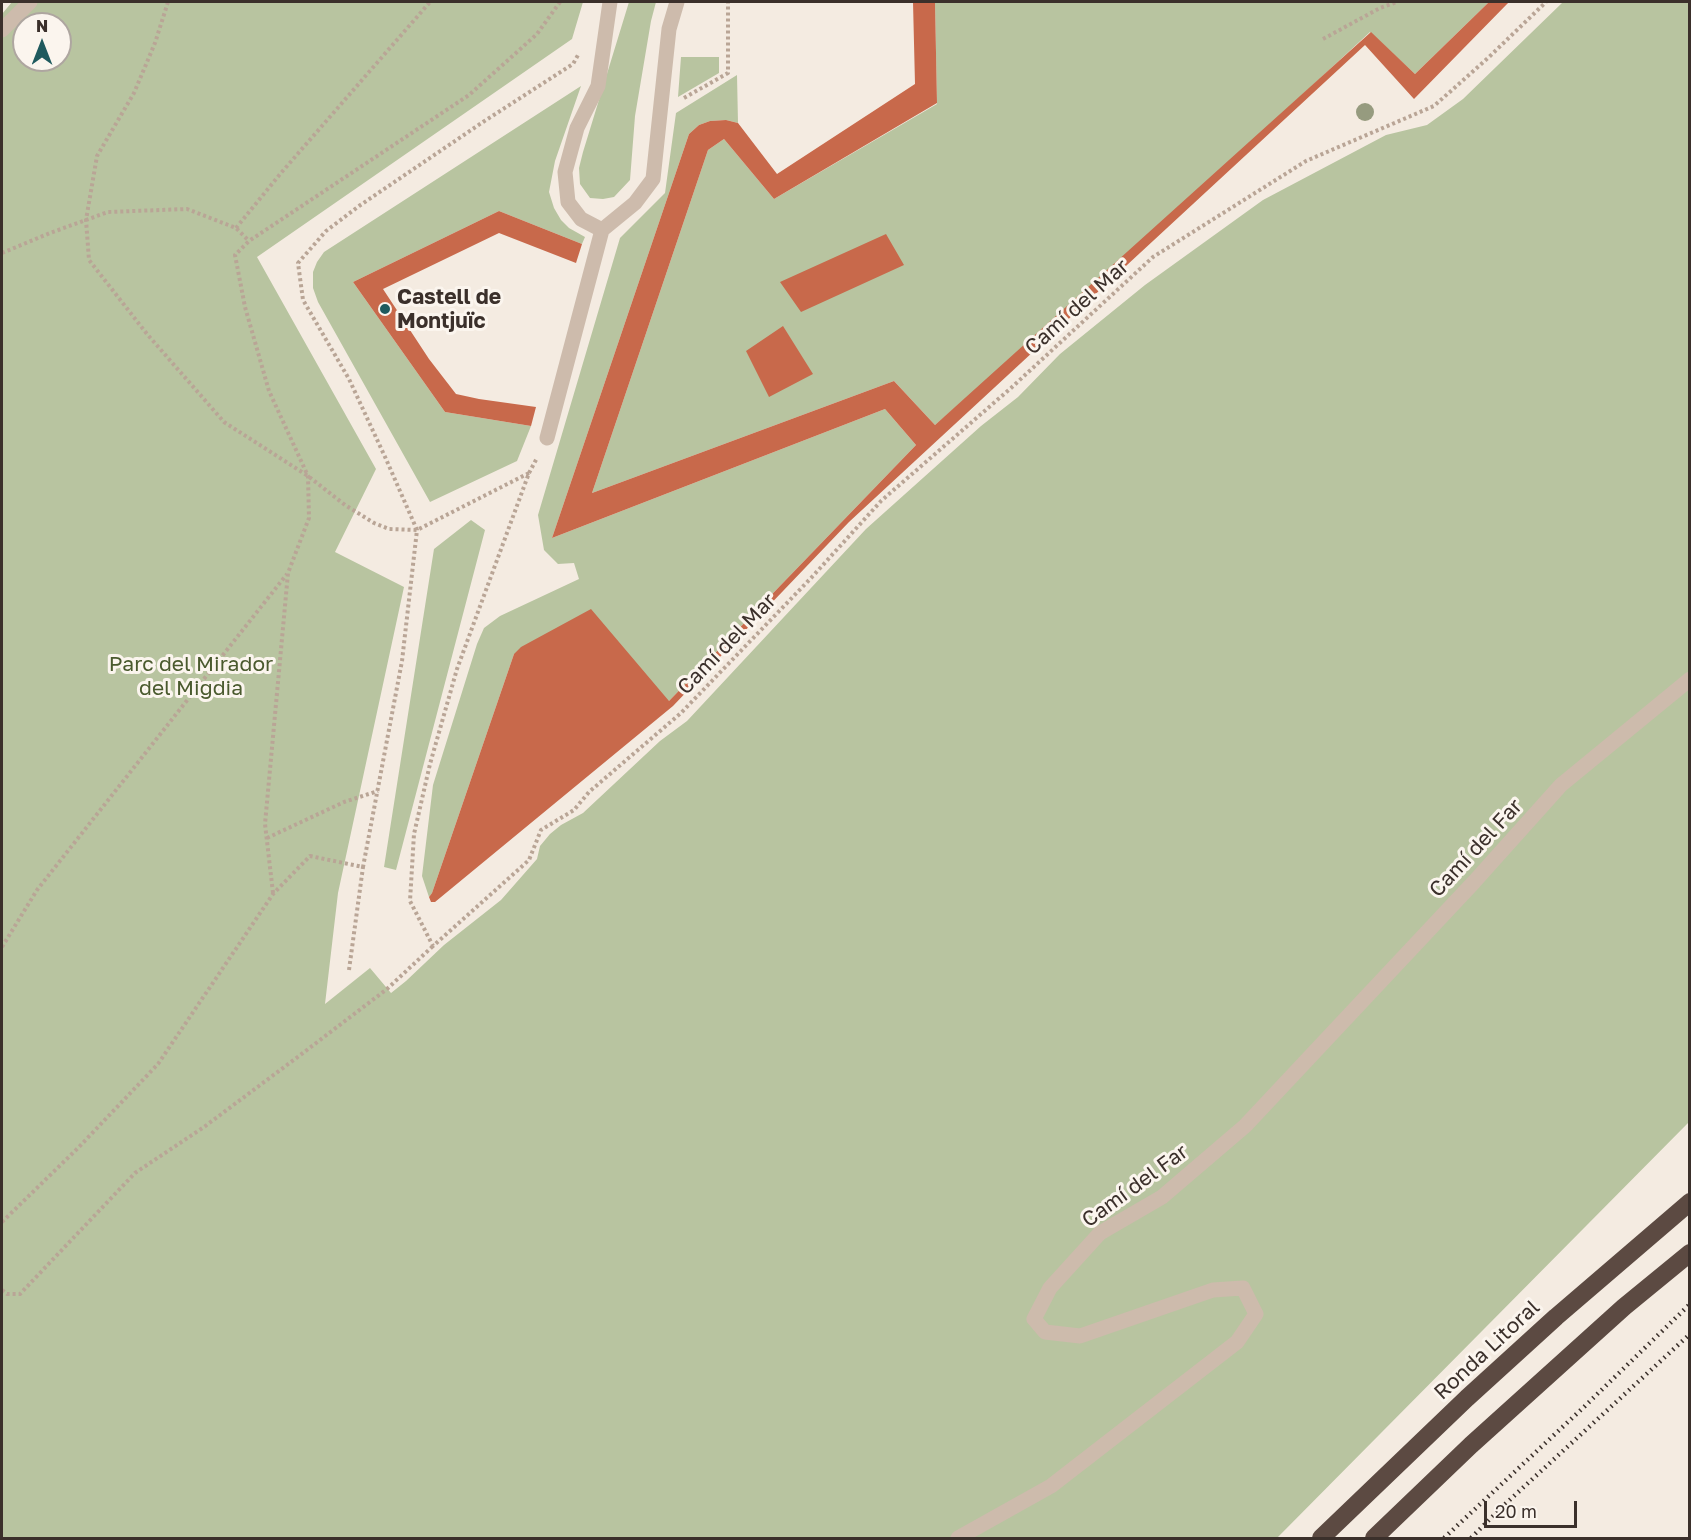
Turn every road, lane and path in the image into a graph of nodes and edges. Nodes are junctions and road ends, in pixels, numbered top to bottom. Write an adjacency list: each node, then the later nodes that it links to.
1 (30, 2): 10 (street)
2 (168, 2): 14 (path)
3 (430, 2): 15 (path)
4 (560, 2): 17 (path)
5 (610, 2): 16 (street)
6 (677, 2): 13 (street)
7 (728, 2): 13 (path)
8 (1397, 2): 11 (path)
9 (1546, 2): 29 (path, Camí del Mar)
10 (2, 30)
11 (1323, 39)
12 (579, 54): 21 (path)
13 (660, 112): 16 (street)
14 (86, 220): 15 (path); 18 (path); 20 (path)
15 (236, 228): 17 (path)
16 (602, 230): 19 (street)
17 (249, 241): 20 (path)
18 (2, 253)
19 (548, 438)
20 (308, 476): 21 (path); 22 (path)
21 (417, 530): 24 (path); 29 (path)
22 (288, 573): 25 (path); 28 (path)
23 (1689, 679): 35 (street, Camí del Far)
24 (378, 791): 25 (path); 26 (path)
25 (267, 838): 27 (path)
26 (363, 867): 27 (path); 30 (path)
27 (273, 894): 32 (path)
28 (2, 946)
29 (433, 946): 34 (path, Camí del Mar)
30 (349, 970)
31 (1689, 1202): 36 (highway, Ronda Litoral)
32 (2, 1222)
33 (1689, 1253): 37 (highway)
34 (2, 1290)
35 (958, 1539)
36 (1321, 1539)
37 (1374, 1539)

